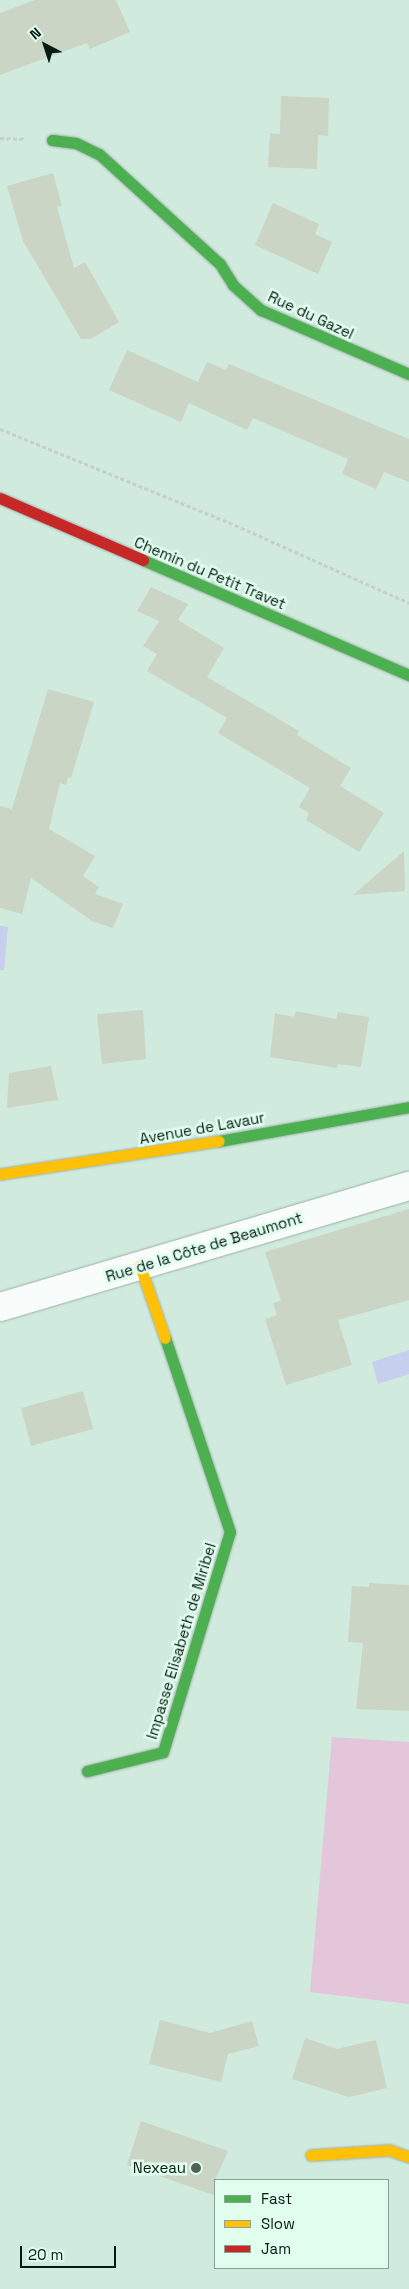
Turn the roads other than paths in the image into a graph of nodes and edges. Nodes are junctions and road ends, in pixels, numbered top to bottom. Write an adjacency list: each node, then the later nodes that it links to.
1 (52, 140): 2 (street, Rue du Gazel)
2 (409, 374)
3 (0, 498): 4 (street, Chemin du Petit Travet)
4 (409, 675)
5 (409, 1107): 6 (street, Avenue de Lavaur)
6 (0, 1174)
7 (409, 1186): 8 (street, Rue de la Côte de Beaumont)
8 (140, 1266): 9 (street, Rue de la Côte de Beaumont); 10 (street, Impasse Elisabeth de Miribel)
9 (0, 1307)
10 (87, 1771)
11 (311, 2155): 12 (street)
12 (409, 2157)

